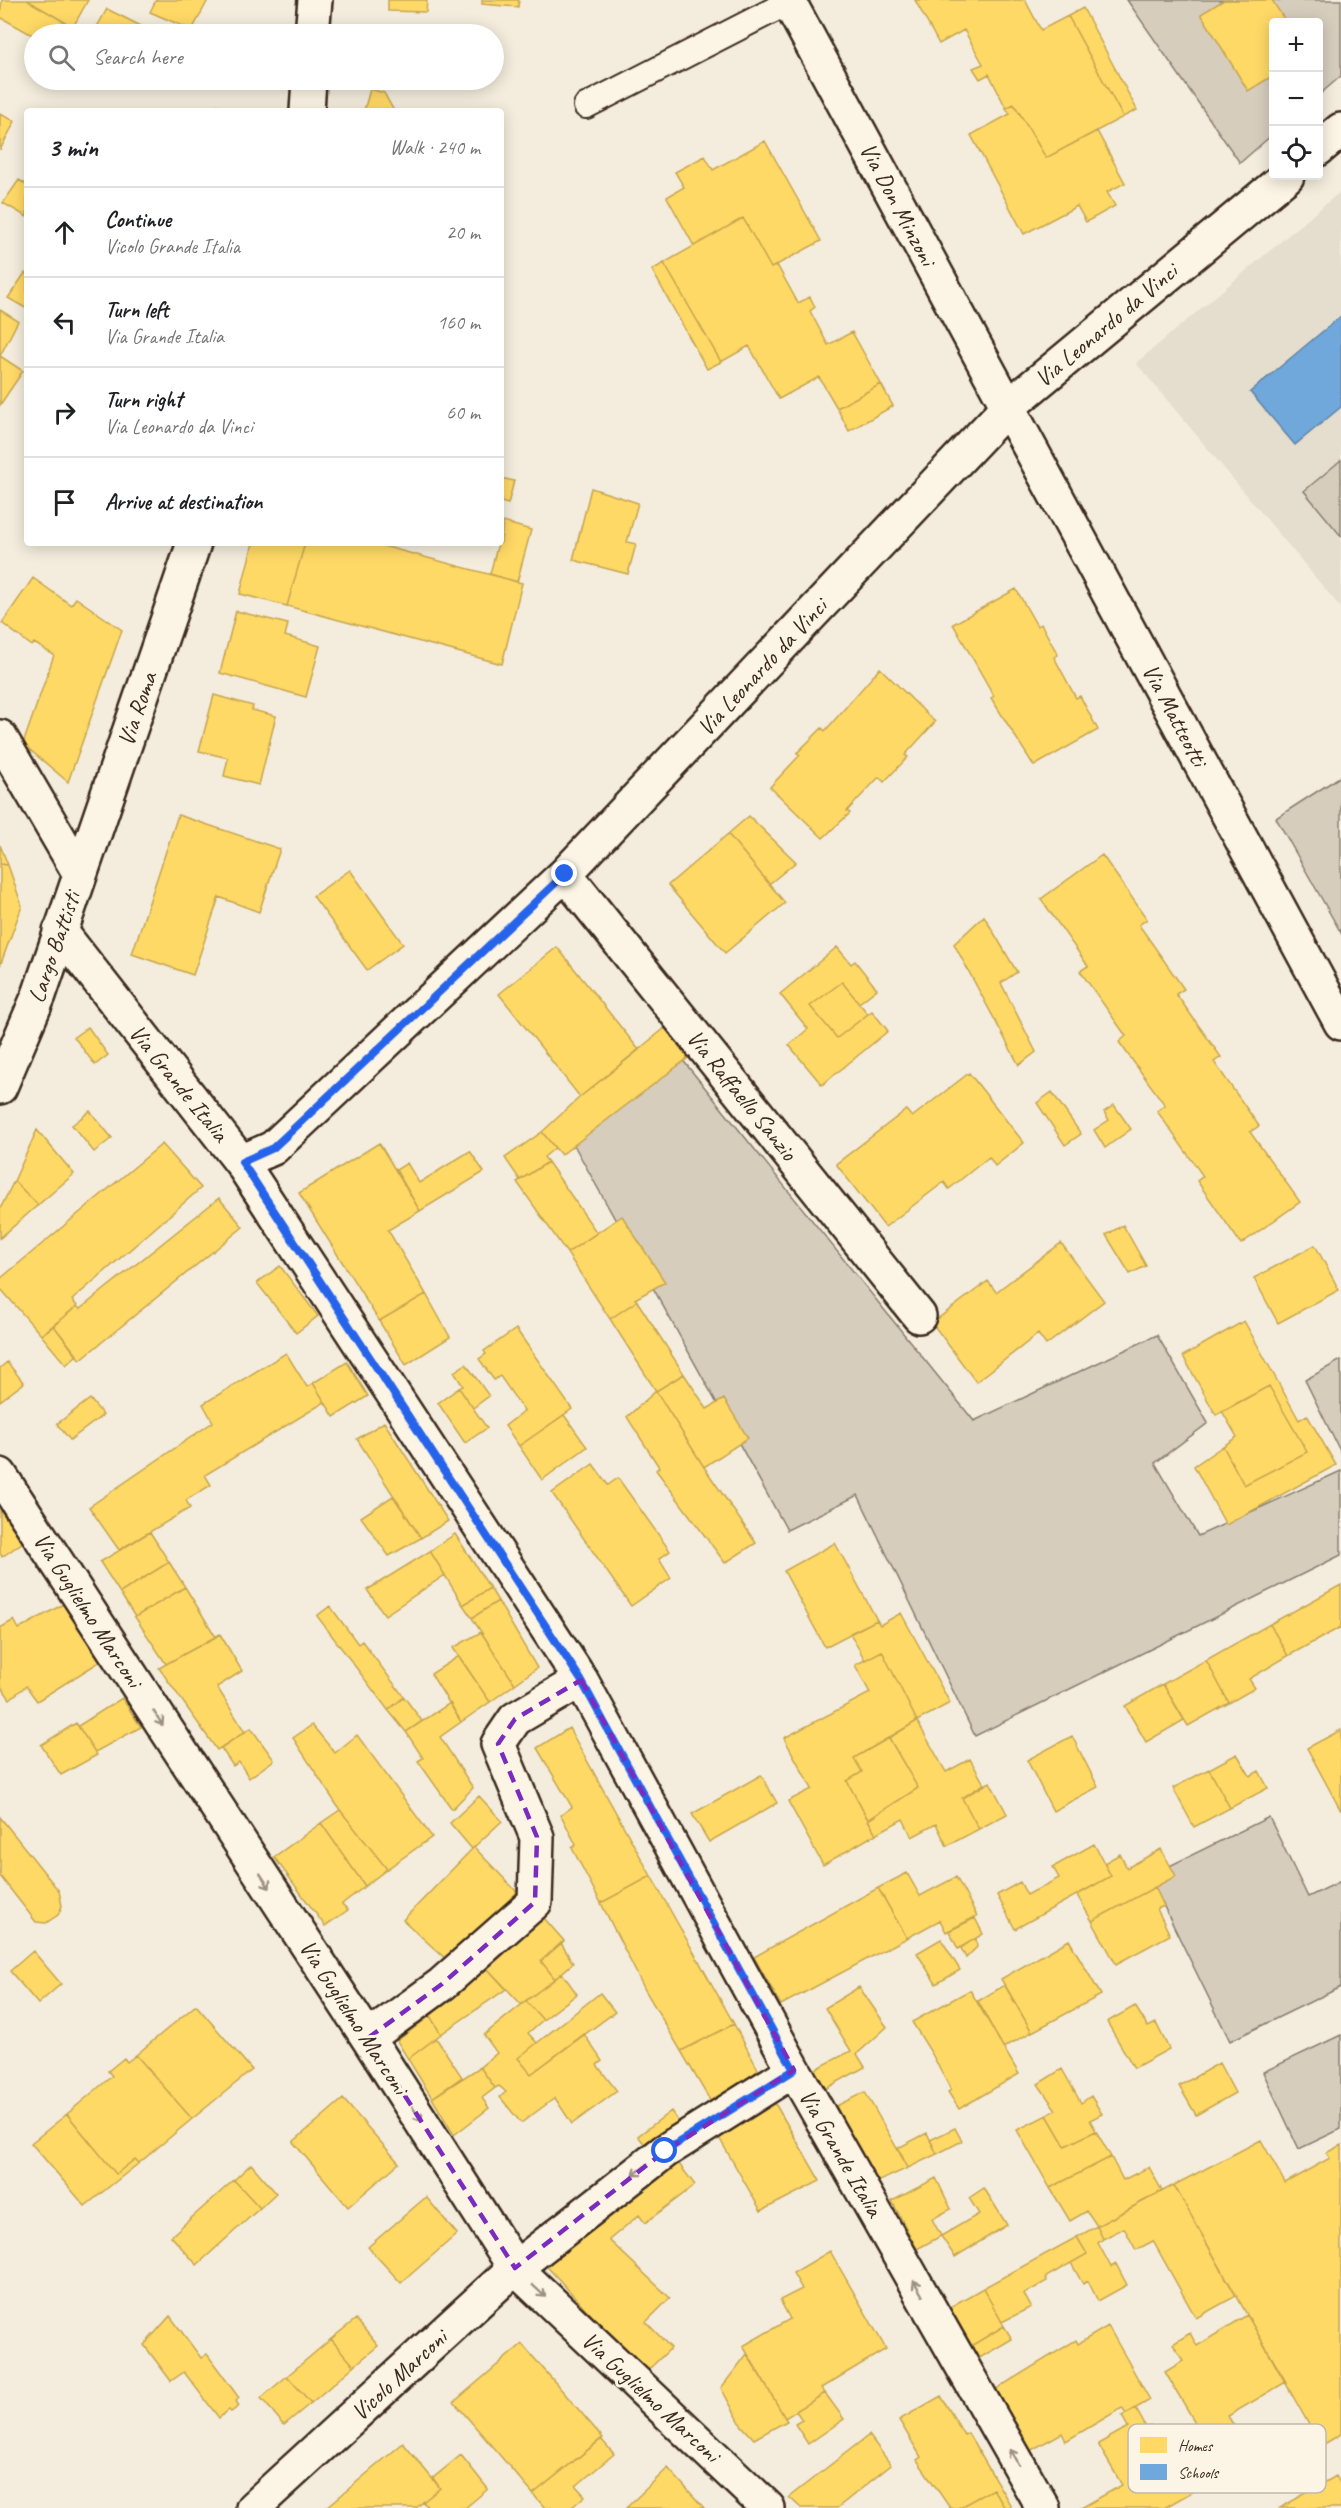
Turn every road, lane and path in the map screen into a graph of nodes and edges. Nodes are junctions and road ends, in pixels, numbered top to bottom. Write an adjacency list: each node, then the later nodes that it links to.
1 (315, 0): 3 (street)
2 (789, 1): 5 (lane); 10 (street, Via Don Minzoni)
3 (313, 24)
4 (308, 90): 6 (street)
5 (586, 106)
6 (307, 108)
7 (1341, 130): 8 (street)
8 (1323, 145)
9 (1282, 180): 10 (street, Via Leonardo da Vinci)
10 (1008, 407): 14 (street, Via Leonardo da Vinci); 16 (street, Via Matteotti)
11 (193, 546): 13 (street, Via Roma)
12 (2, 746): 13 (street)
13 (80, 874): 15 (street, Largo Battisti)
14 (565, 874): 18 (street, Via Leonardo da Vinci); 19 (street, Via Raffaello Sanzio)
15 (60, 931): 17 (street, Largo Battisti); 18 (street, Via Grande Italia)
16 (1341, 1023)
17 (0, 1087)
18 (242, 1162): 21 (street, Via Grande Italia)
19 (919, 1316)
20 (0, 1475): 22 (street, Via Guglielmo Marconi, one-way to 22)
21 (581, 1680): 22 (street); 23 (street, Via Grande Italia)
22 (368, 2038): 24 (street, Via Guglielmo Marconi, one-way to 24)
23 (794, 2070): 24 (street, Vicolo Marconi, one-way to 24); 27 (street, Via Grande Italia, one-way to 23)
24 (515, 2268): 25 (street, Vicolo Marconi); 26 (street, Via Guglielmo Marconi, one-way to 26)
25 (253, 2508)
26 (768, 2508)
27 (1043, 2508)

